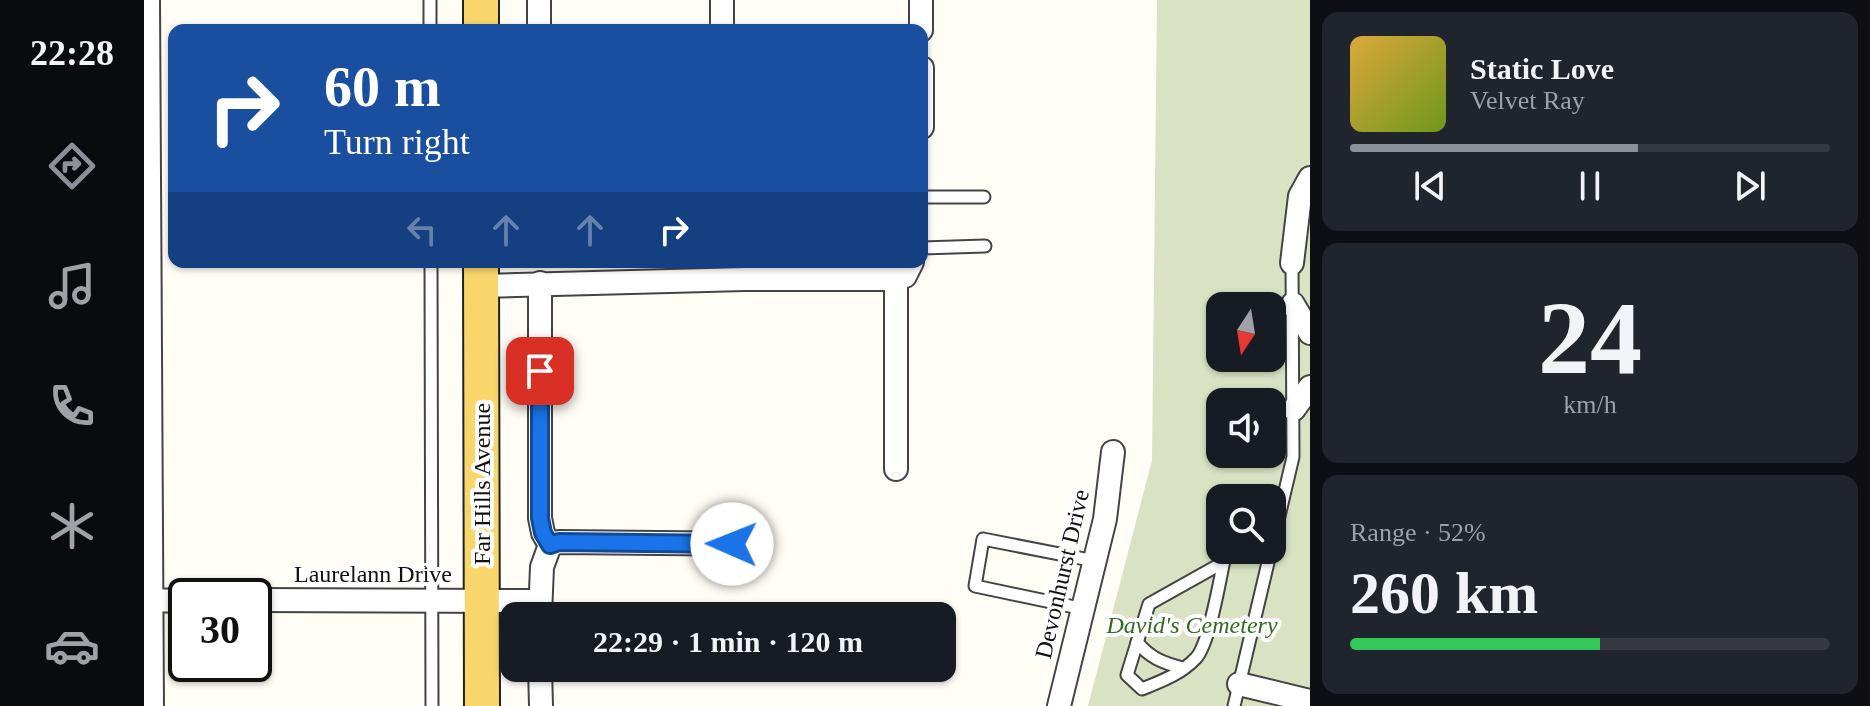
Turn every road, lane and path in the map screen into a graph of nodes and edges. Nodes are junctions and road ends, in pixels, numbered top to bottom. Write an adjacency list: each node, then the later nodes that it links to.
1 (148, 0): 37 (street)
2 (430, 0): 7 (lane)
3 (481, 0): 8 (main road)
4 (539, 0): 9 (street)
5 (722, 0): 10 (street)
6 (921, 0): 11 (street)
7 (430, 24)
8 (481, 24)
9 (539, 24)
10 (722, 24)
11 (921, 24)
12 (1310, 178): 17 (street)
13 (928, 197): 14 (lane)
14 (984, 197)
15 (985, 246): 16 (lane)
16 (928, 248)
17 (1292, 263): 24 (lane)
18 (431, 268): 39 (lane)
19 (909, 268): 22 (street)
20 (858, 270): 22 (street); 23 (street)
21 (481, 274): 23 (street); 40 (main road, Far Hills Avenue)
22 (896, 279): 29 (street)
23 (540, 283): 32 (street)
24 (1293, 304): 25 (street); 27 (lane)
25 (1310, 333)
26 (1310, 387): 27 (street)
27 (1294, 409): 30 (lane)
28 (1113, 452): 33 (street, Devonhurst Drive)
29 (896, 469)
30 (1284, 484)
31 (760, 544): 32 (street)
32 (550, 545): 43 (street)
33 (1095, 561): 44 (street, Devonhurst Drive); 44 (lane)
34 (1212, 564): 45 (lane)
35 (1223, 564): 46 (lane)
36 (1268, 564): 48 (lane)
37 (148, 600): 41 (street); 50 (street)
38 (272, 600): 39 (street, Laurelann Drive)
39 (432, 600): 40 (street, Laurelann Drive); 51 (lane)
40 (482, 600): 42 (street, Laurelann Drive); 52 (main road, Far Hills Avenue)
41 (168, 601)
42 (500, 602)
43 (540, 602)
44 (1084, 609): 54 (street, Devonhurst Drive)
45 (1137, 642): 46 (lane); 46 (lane)
46 (1183, 668)
47 (540, 682): 53 (street)
48 (1236, 695): 49 (street)
49 (1310, 701)
50 (152, 706)
51 (432, 706)
52 (482, 706)
53 (541, 706)
54 (1059, 706)

